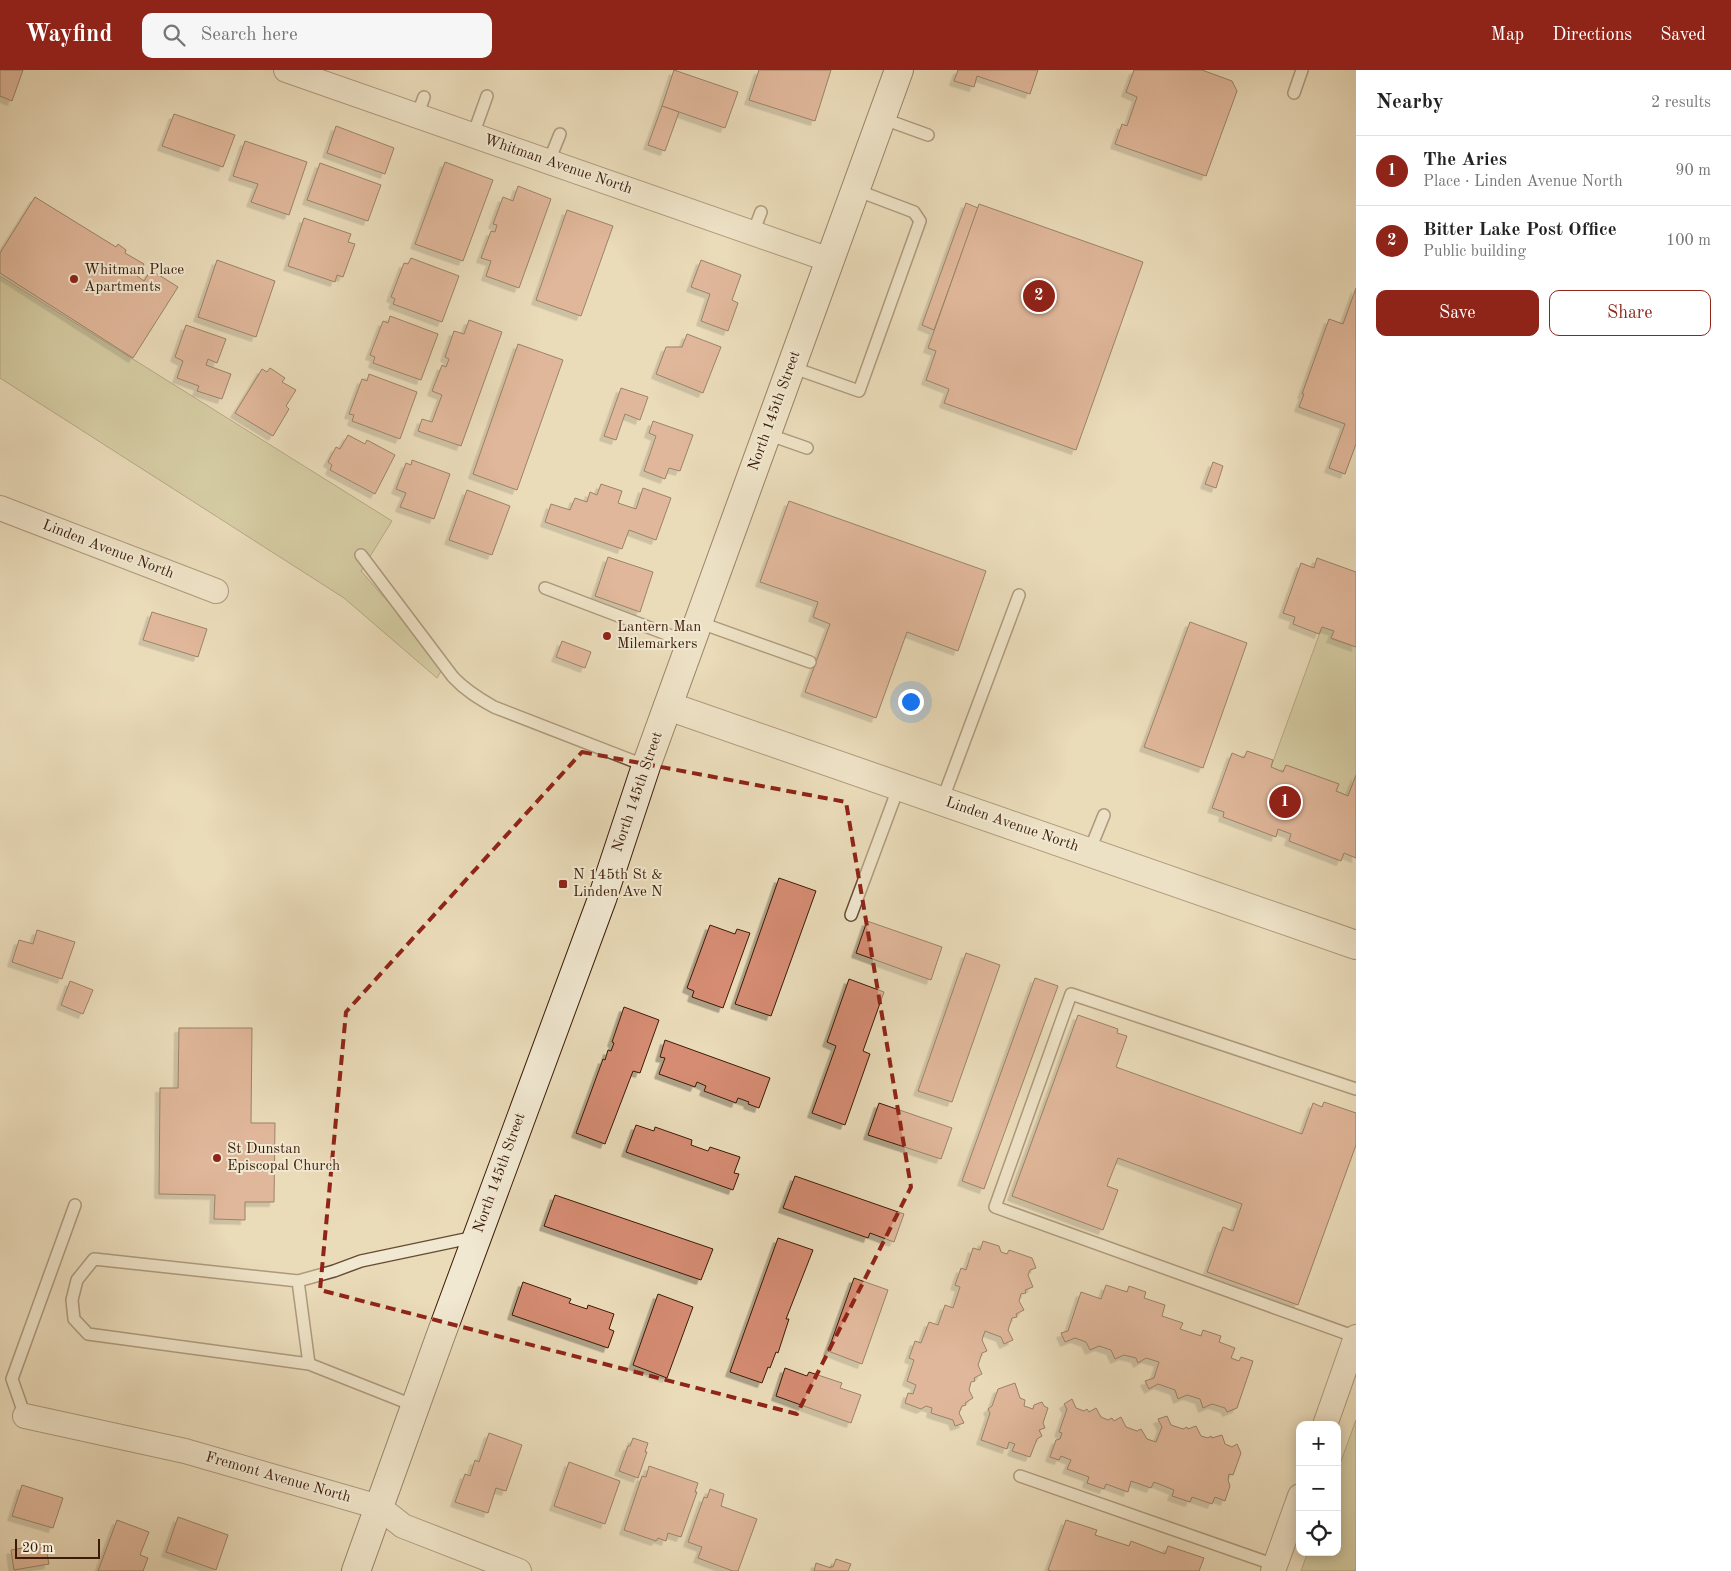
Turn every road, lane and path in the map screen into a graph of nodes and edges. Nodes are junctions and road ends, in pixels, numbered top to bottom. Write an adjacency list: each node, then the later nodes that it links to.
1 (899, 70): 6 (main road, North 145th Street)
2 (1302, 70): 4 (lane)
3 (300, 72): 8 (street, Whitman Avenue North)
4 (1294, 93)
5 (487, 96): 8 (lane)
6 (881, 118): 9 (lane); 11 (main road, North 145th Street)
7 (560, 134): 10 (lane)
8 (473, 135): 10 (street, Whitman Avenue North)
9 (928, 135)
10 (549, 161): 12 (street, Whitman Avenue North)
11 (856, 190): 12 (main road, North 145th Street); 13 (lane)
12 (830, 260): 13 (main road, North 145th Street)
13 (791, 367): 14 (main road, North 145th Street)
14 (767, 434): 15 (lane); 21 (main road, North 145th Street)
15 (807, 448)
16 (0, 508): 19 (street, Linden Avenue North)
17 (361, 555): 24 (lane)
18 (546, 588): 21 (lane)
19 (216, 591)
20 (1019, 595): 26 (lane)
21 (694, 632): 22 (lane); 23 (main road, North 145th Street)
22 (810, 662)
23 (668, 706): 24 (main road, North 145th Street); 25 (main road, Linden Avenue North)
24 (646, 766): 33 (main road, North 145th Street)
25 (899, 786): 26 (main road, Linden Avenue North); 29 (lane)
26 (942, 801): 28 (main road, Linden Avenue North)
27 (1104, 815): 28 (lane)
28 (1089, 852): 30 (main road, Linden Avenue North)
29 (851, 915)
30 (1356, 945)
31 (1356, 1089): 35 (lane)
32 (75, 1205): 38 (lane)
33 (477, 1236): 34 (lane); 37 (main road, North 145th Street)
34 (298, 1281): 36 (lane); 36 (lane)
35 (1356, 1337): 39 (street)
36 (309, 1364): 37 (lane)
37 (415, 1406): 41 (main road, North 145th Street)
38 (25, 1416): 41 (street, Fremont Avenue North)
39 (1326, 1421)
40 (1020, 1476): 43 (lane)
41 (379, 1507): 44 (main road, North 145th Street); 45 (street, Fremont Avenue North)
42 (1296, 1507): 43 (street)
43 (1274, 1568)
44 (356, 1571)
45 (519, 1571)

